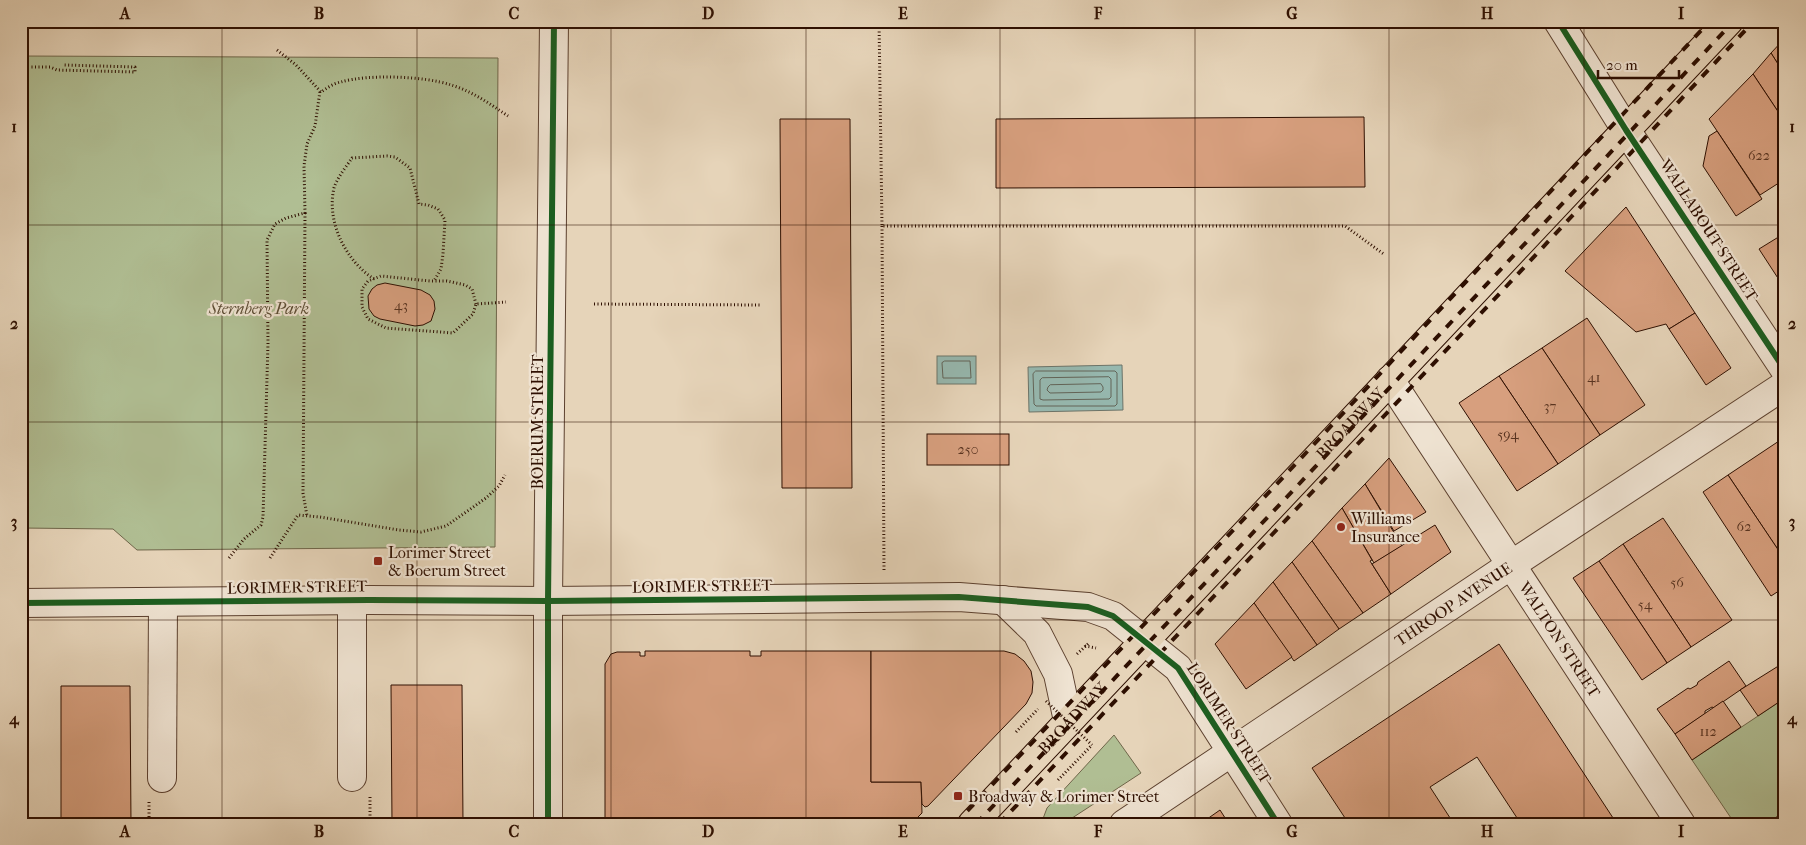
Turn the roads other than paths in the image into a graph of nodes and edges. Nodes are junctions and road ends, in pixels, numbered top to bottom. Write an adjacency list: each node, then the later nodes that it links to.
1 (554, 21): 11 (street, BOERUM STREET)
2 (1558, 21): 4 (street, WALLABOUT STREET)
3 (1729, 21): 4 (main road, BROADWAY)
4 (1626, 130): 5 (street, WALLABOUT STREET); 6 (main road, BROADWAY)
5 (1785, 370)
6 (1390, 380): 8 (street, WALTON STREET); 14 (main road, BROADWAY)
7 (1785, 385): 8 (street, THROOP AVENUE)
8 (1511, 565): 16 (street, THROOP AVENUE); 23 (street, WALTON STREET)
9 (1003, 600): 11 (street, LORIMER STREET); 14 (street, LORIMER STREET); 15 (street)
10 (352, 601): 11 (street, LORIMER STREET); 12 (street, LORIMER STREET); 17 (street)
11 (548, 601): 19 (street, BOERUM STREET)
12 (163, 602): 13 (street, LORIMER STREET); 18 (street)
13 (21, 603)
14 (1144, 641): 15 (main road, BROADWAY); 16 (street, LORIMER STREET)
15 (1068, 721): 20 (main road, BROADWAY)
16 (1231, 753): 21 (street, THROOP AVENUE); 22 (street, LORIMER STREET)
17 (352, 777)
18 (162, 778)
19 (548, 824)
20 (972, 824)
21 (1124, 824)
22 (1278, 824)
23 (1681, 824)

